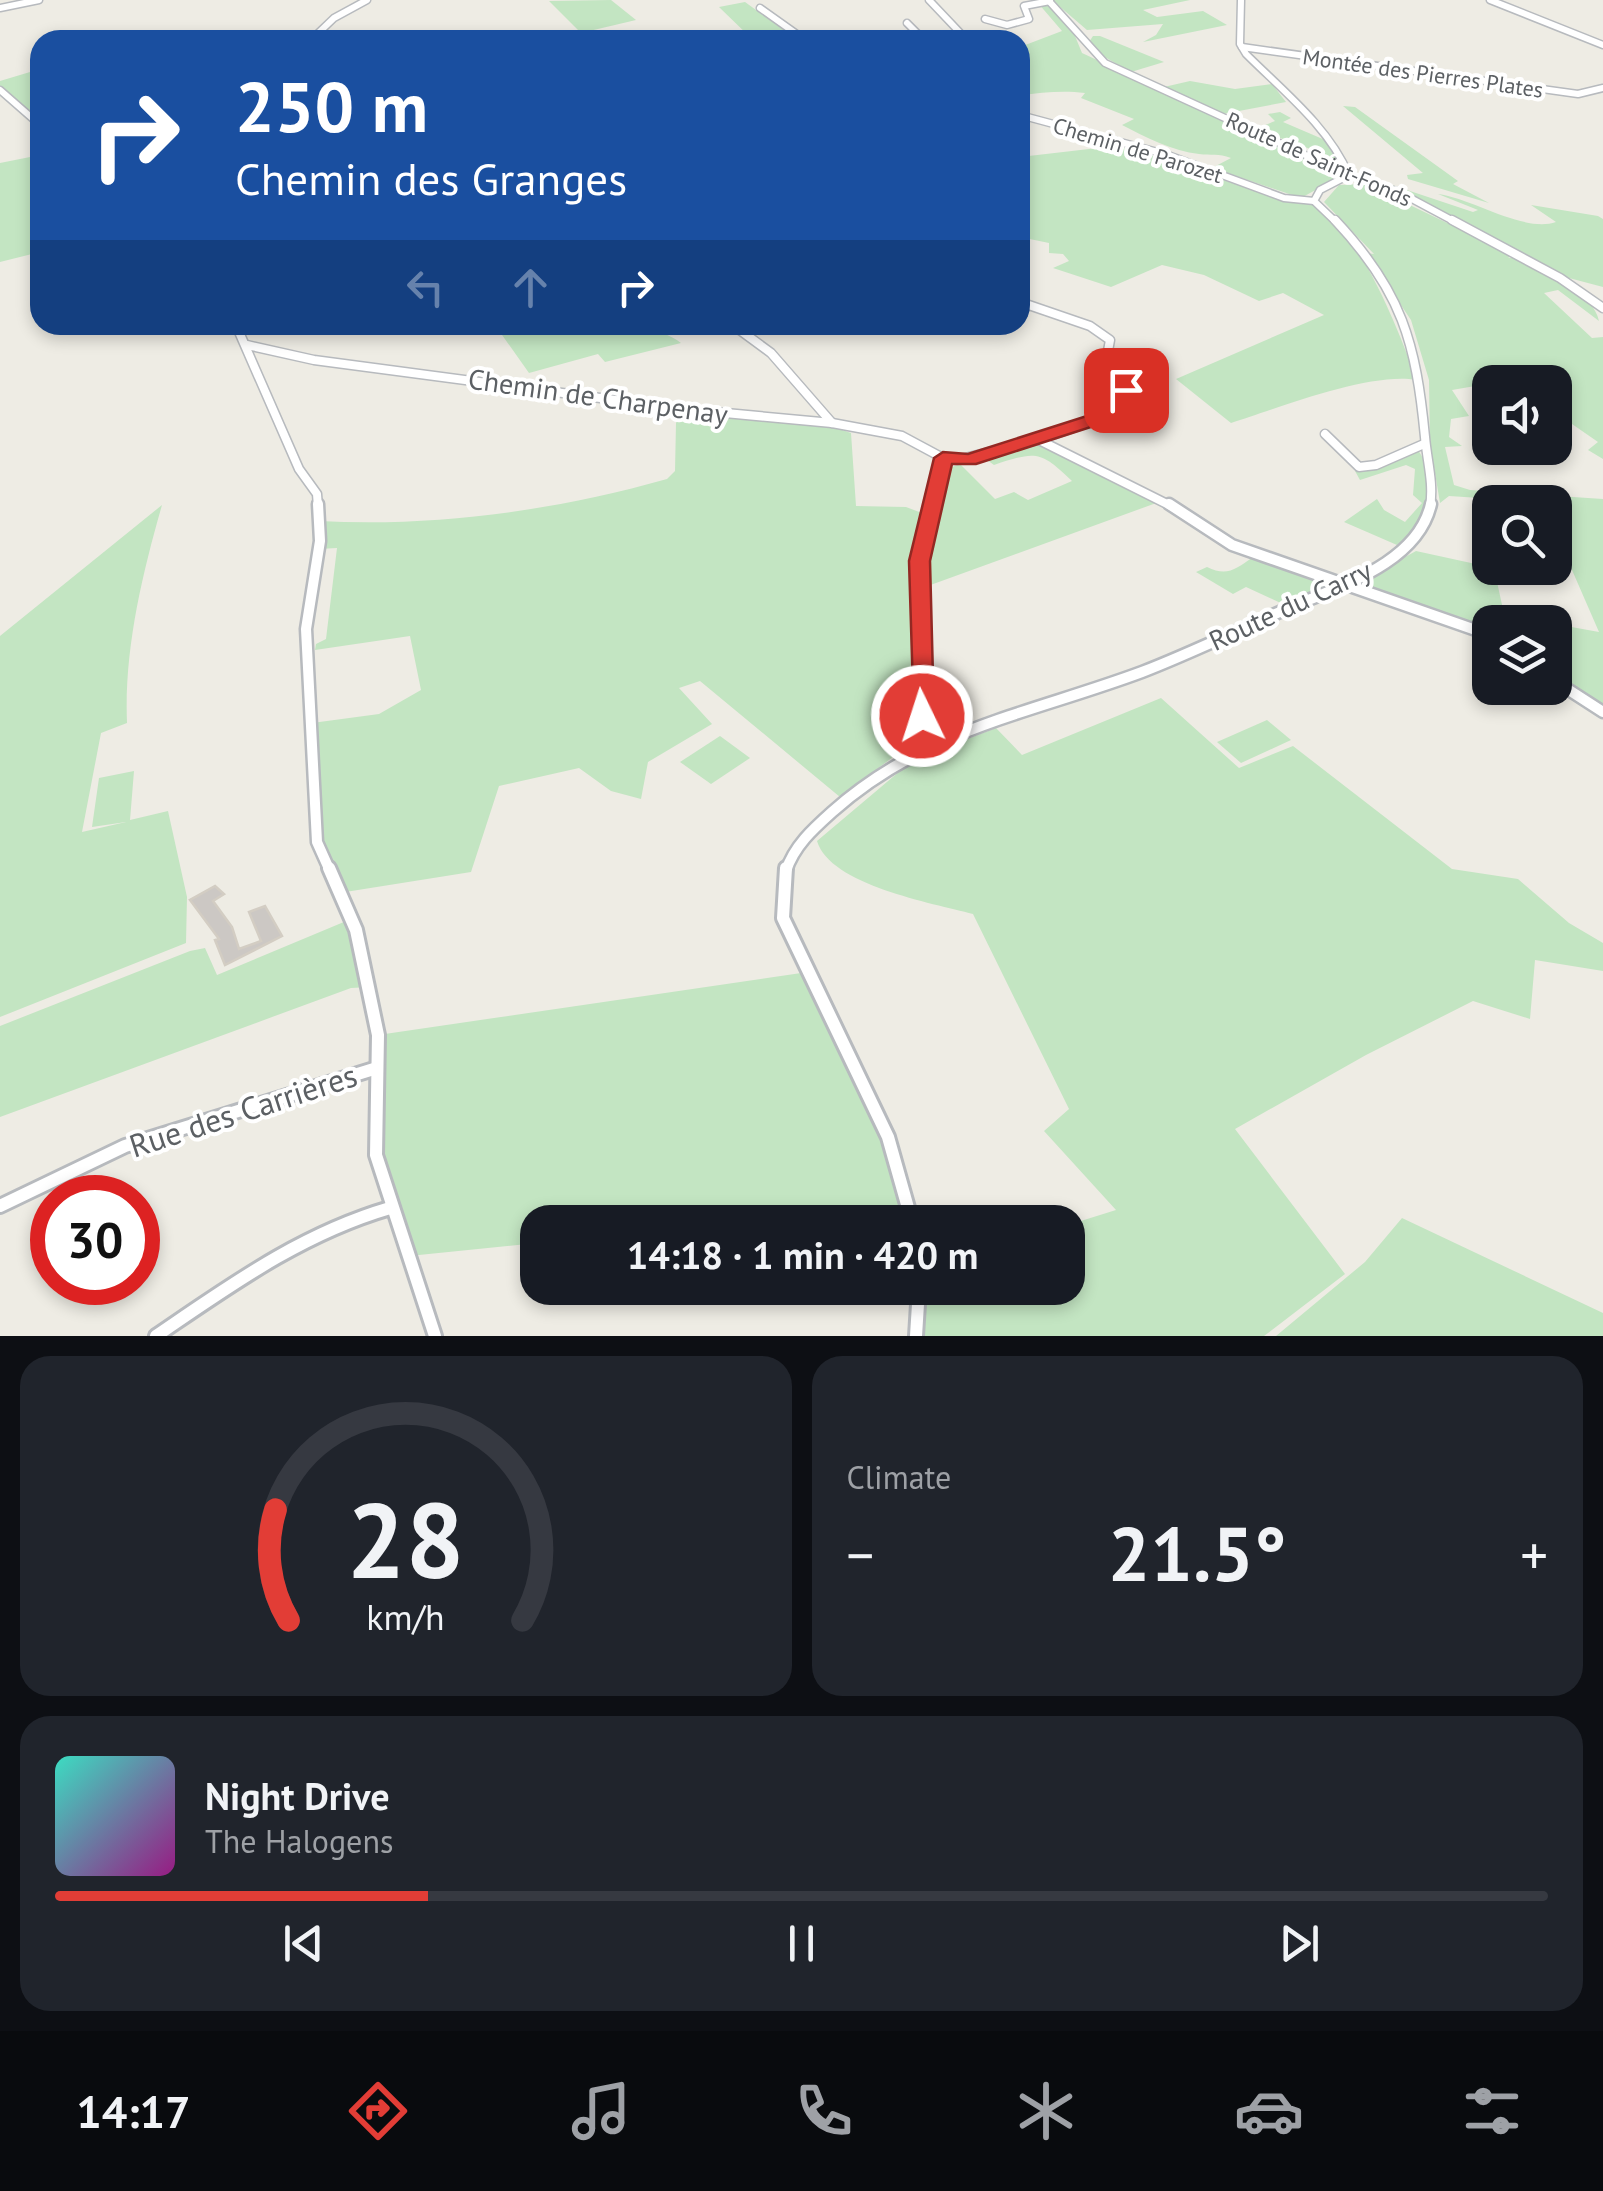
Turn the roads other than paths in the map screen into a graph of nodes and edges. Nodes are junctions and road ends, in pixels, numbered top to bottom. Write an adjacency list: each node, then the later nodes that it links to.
1 (1, 0): 8 (street)
2 (39, 0): 8 (street)
3 (366, 0): 13 (street)
4 (929, 0): 16 (street)
5 (1049, 0): 11 (street); 23 (street, Route de Saint-Fonds)
6 (1240, 0): 18 (street)
7 (1490, 0): 17 (street)
8 (9, 6): 9 (street)
9 (0, 8)
10 (760, 8): 14 (street)
11 (984, 18)
12 (907, 24): 15 (street)
13 (321, 30)
14 (791, 30)
15 (913, 30)
16 (958, 30)
17 (1603, 44)
18 (1242, 47): 19 (street, Montée des Pierres Plates); 23 (street)
19 (1603, 88)
20 (0, 90): 21 (street)
21 (30, 117)
22 (1030, 117): 24 (street, Chemin de Parozet)
23 (1349, 175): 24 (street); 26 (street, Route de Saint-Fonds)
24 (1314, 200): 33 (street, Route du Carry)
25 (1030, 308): 32 (street)
26 (1603, 308)
27 (242, 335): 29 (street)
28 (746, 335): 30 (street)
29 (247, 345): 30 (street, Chemin de Charpenay); 40 (street)
30 (832, 423): 34 (street, Chemin de Charpenay)
31 (1325, 434): 33 (street)
32 (1038, 440): 34 (street); 35 (street)
33 (1424, 444): 35 (street, Route du Carry)
34 (943, 458): 39 (street)
35 (1343, 585): 36 (street); 39 (street, Route du Carry)
36 (1472, 629)
37 (1572, 692): 38 (street)
38 (1603, 712)
39 (919, 749): 41 (street, Route du Carry)
40 (377, 1068): 42 (street, Rue des Carrières); 43 (street)
41 (907, 1205)
42 (0, 1206)
43 (390, 1208): 45 (street); 46 (street)
44 (919, 1305): 47 (street)
45 (156, 1336)
46 (435, 1336)
47 (916, 1336)

